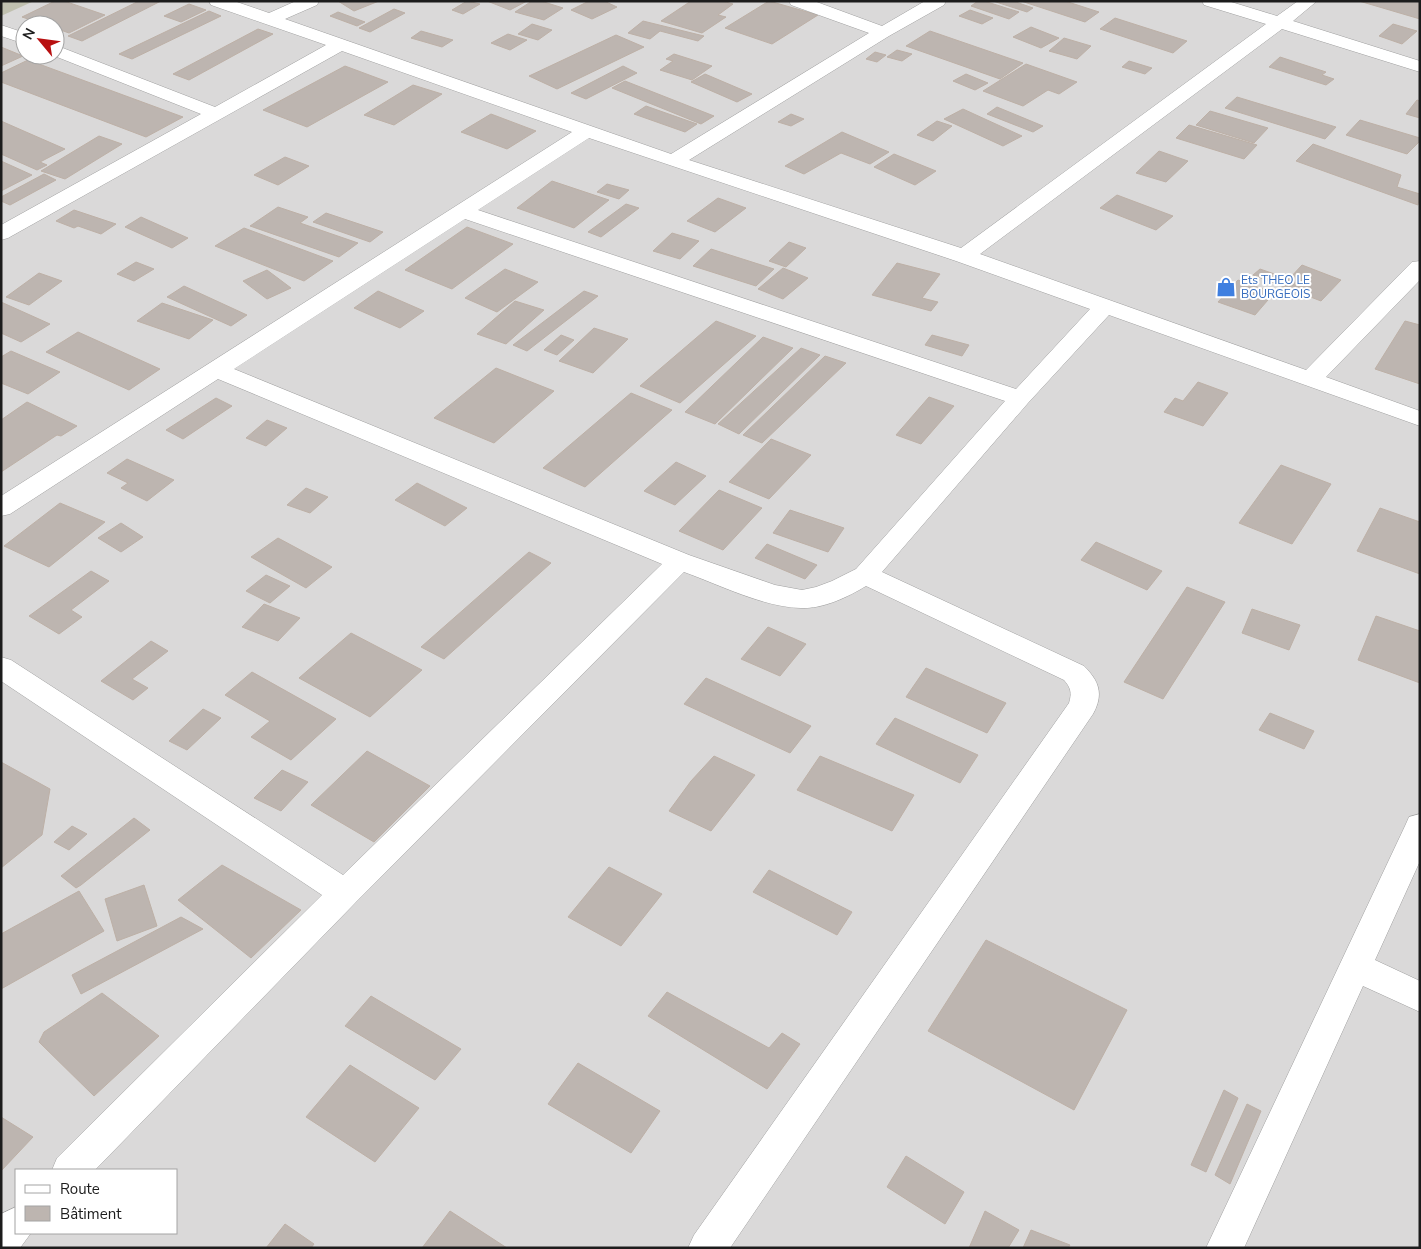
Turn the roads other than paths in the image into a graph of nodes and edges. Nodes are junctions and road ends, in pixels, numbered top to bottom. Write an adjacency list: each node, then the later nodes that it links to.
1 (217, 1): 7 (street)
2 (311, 1): 7 (street)
3 (797, 1): 10 (street)
4 (938, 1): 10 (street)
5 (1210, 1): 8 (street)
6 (1309, 1): 8 (street)
7 (268, 20): 12 (street)
8 (1281, 24): 14 (street); 20 (street)
9 (1, 30): 11 (street)
10 (883, 32): 17 (street)
11 (15, 35)
12 (340, 45): 15 (street); 16 (street)
13 (65, 54): 15 (street)
14 (1420, 67)
15 (217, 114): 19 (street)
16 (587, 131): 17 (street); 18 (street)
17 (673, 162): 20 (street)
18 (461, 211): 23 (street); 25 (street)
19 (1, 234)
20 (964, 256): 22 (street)
21 (1420, 267): 24 (street)
22 (1106, 306): 24 (street); 25 (street)
23 (217, 370): 27 (street); 28 (street)
24 (1311, 379): 26 (street)
25 (1020, 398): 29 (street)
26 (1420, 419)
27 (3, 504)
28 (680, 561): 29 (street); 32 (street)
29 (865, 575): 38 (street)
30 (1, 667): 32 (street)
31 (1420, 826): 33 (street)
32 (345, 893): 35 (street)
33 (1355, 966): 34 (street); 39 (street)
34 (1420, 998)
35 (71, 1169)
36 (15, 1226): 37 (street)
37 (1, 1240)
38 (707, 1248)
39 (1225, 1248)

